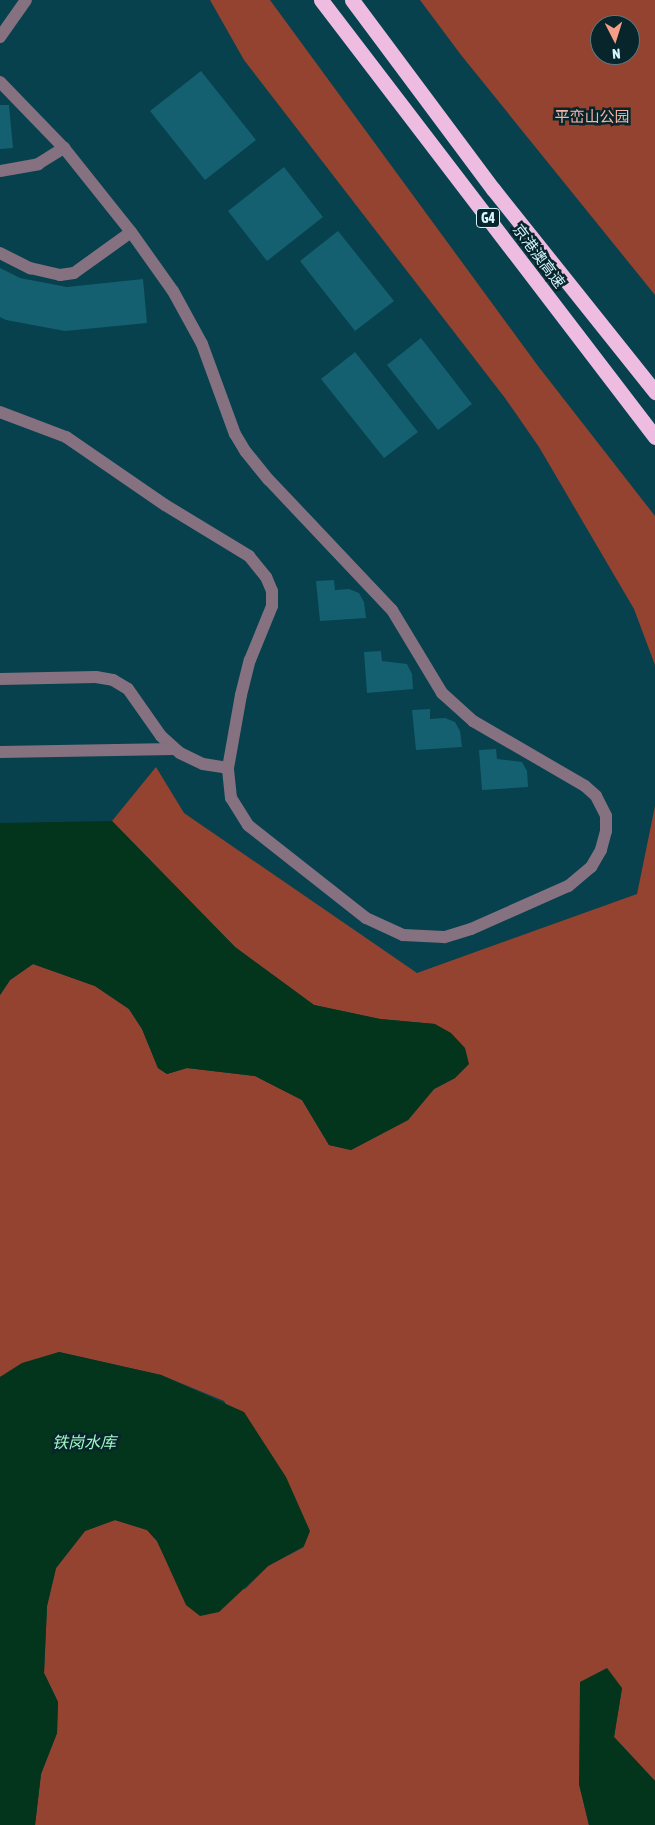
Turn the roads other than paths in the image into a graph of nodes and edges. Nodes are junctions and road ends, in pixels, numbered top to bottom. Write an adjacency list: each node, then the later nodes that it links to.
1 (26, 0): 4 (street)
2 (322, 0): 12 (highway, 京港澳高速 / G4)
3 (352, 0): 10 (highway, 京港澳高速 / G4)
4 (0, 37)
5 (0, 82): 6 (street)
6 (64, 148): 7 (street); 8 (street)
7 (0, 171)
8 (131, 232): 9 (street); 16 (street)
9 (0, 253)
10 (655, 392)
11 (0, 412): 16 (street)
12 (655, 437)
13 (0, 679): 14 (street)
14 (174, 749): 15 (street); 16 (street)
15 (0, 752)
16 (228, 768)

